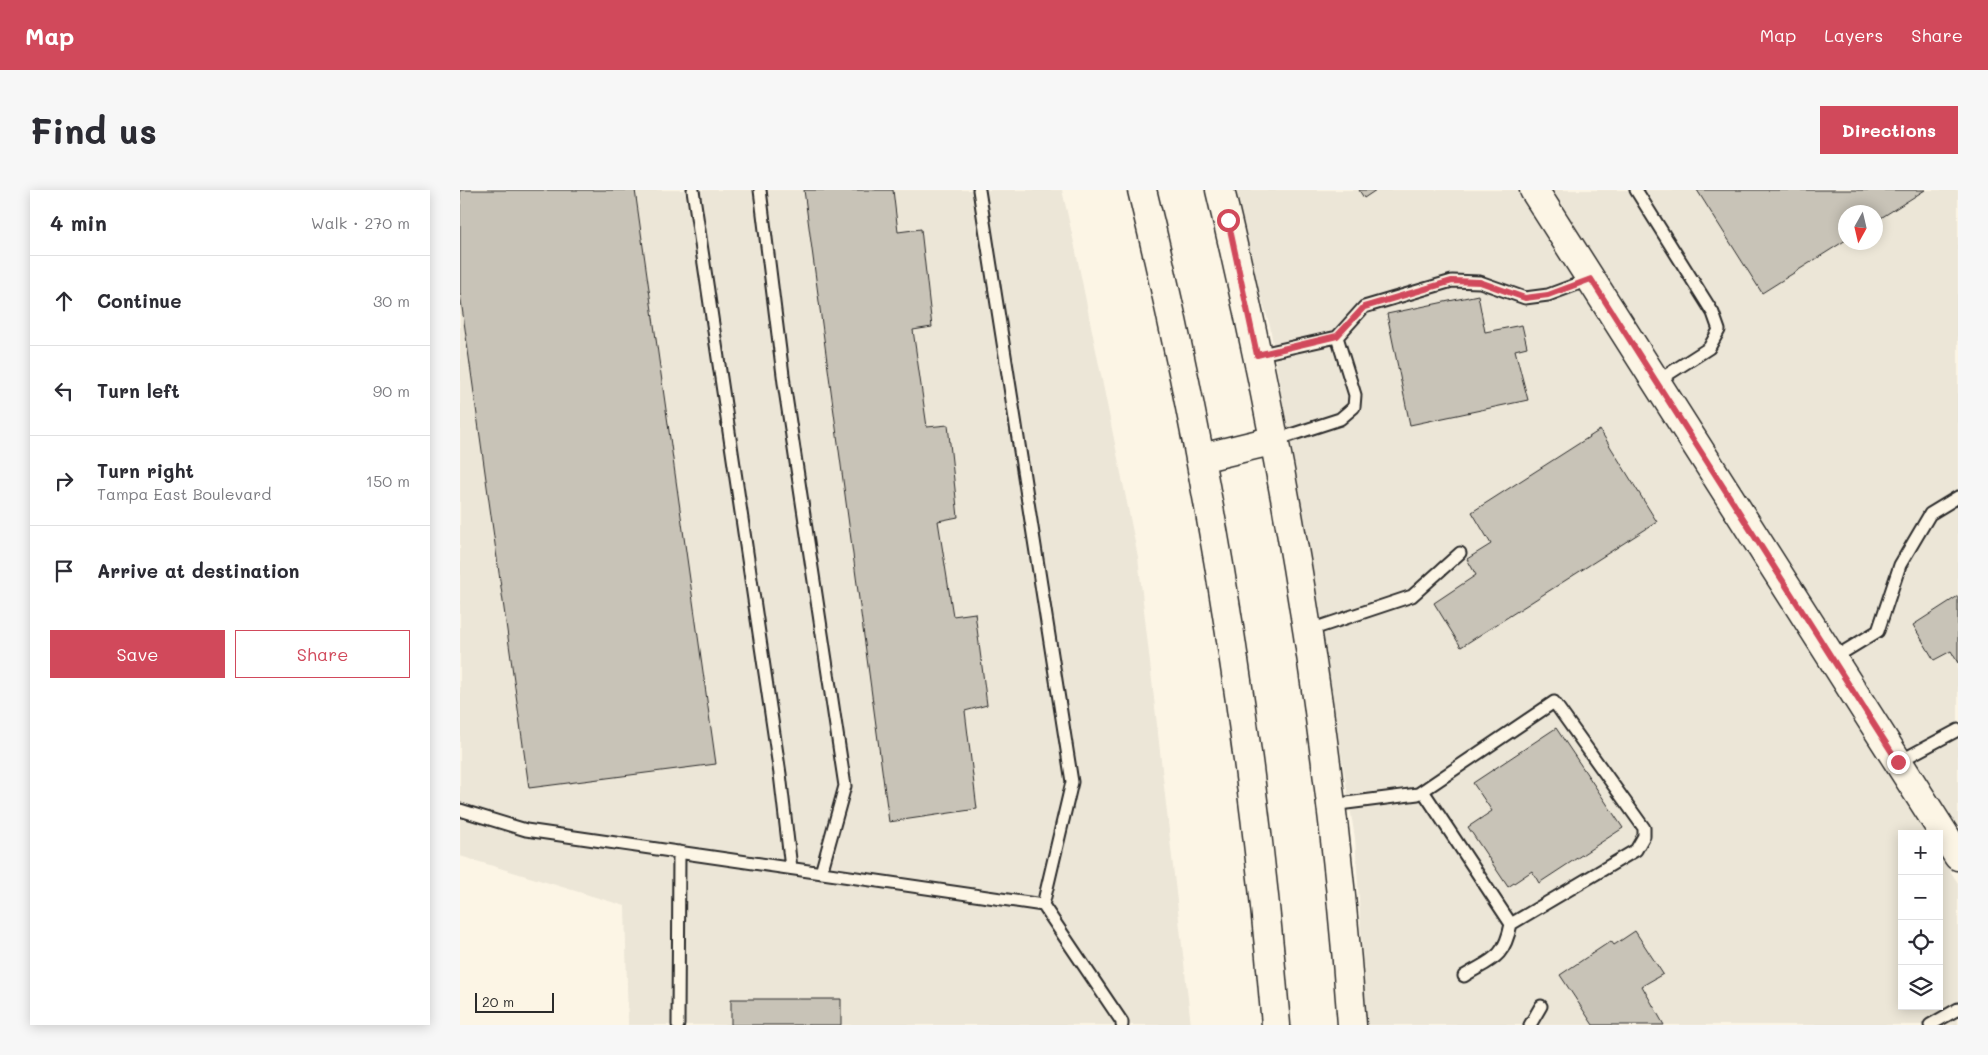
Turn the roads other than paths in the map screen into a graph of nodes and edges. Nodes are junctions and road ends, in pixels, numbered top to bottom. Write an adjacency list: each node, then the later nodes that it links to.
1 (693, 190): 25 (lane)
2 (760, 190): 26 (lane)
3 (979, 190): 27 (lane)
4 (1142, 190): 13 (main road)
5 (1220, 190): 10 (main road)
6 (1534, 190): 8 (main road)
7 (1636, 190): 11 (lane)
8 (1591, 279): 9 (lane); 11 (main road)
9 (1337, 336): 10 (lane); 12 (lane)
10 (1257, 355): 12 (main road)
11 (1656, 382): 17 (main road)
12 (1275, 440): 13 (main road); 16 (main road)
13 (1201, 458): 34 (main road)
14 (1958, 497): 17 (lane)
15 (1460, 553): 16 (lane)
16 (1307, 631): 21 (main road)
17 (1832, 658): 19 (main road)
18 (1958, 730): 19 (lane)
19 (1898, 762): 24 (main road)
20 (1422, 791): 21 (lane); 28 (lane); 28 (lane)
21 (1332, 805): 35 (main road)
22 (460, 810): 23 (lane)
23 (679, 852): 25 (lane); 32 (lane)
24 (1958, 856)
25 (791, 868): 26 (lane)
26 (821, 873): 27 (lane)
27 (1043, 905): 33 (lane)
28 (1511, 924): 29 (lane)
29 (1464, 976)
30 (1541, 1006): 36 (lane)
31 (1958, 1009): 37 (lane)
32 (678, 1025)
33 (1122, 1025)
34 (1276, 1025)
35 (1352, 1025)
36 (1530, 1025)
37 (1930, 1025)

